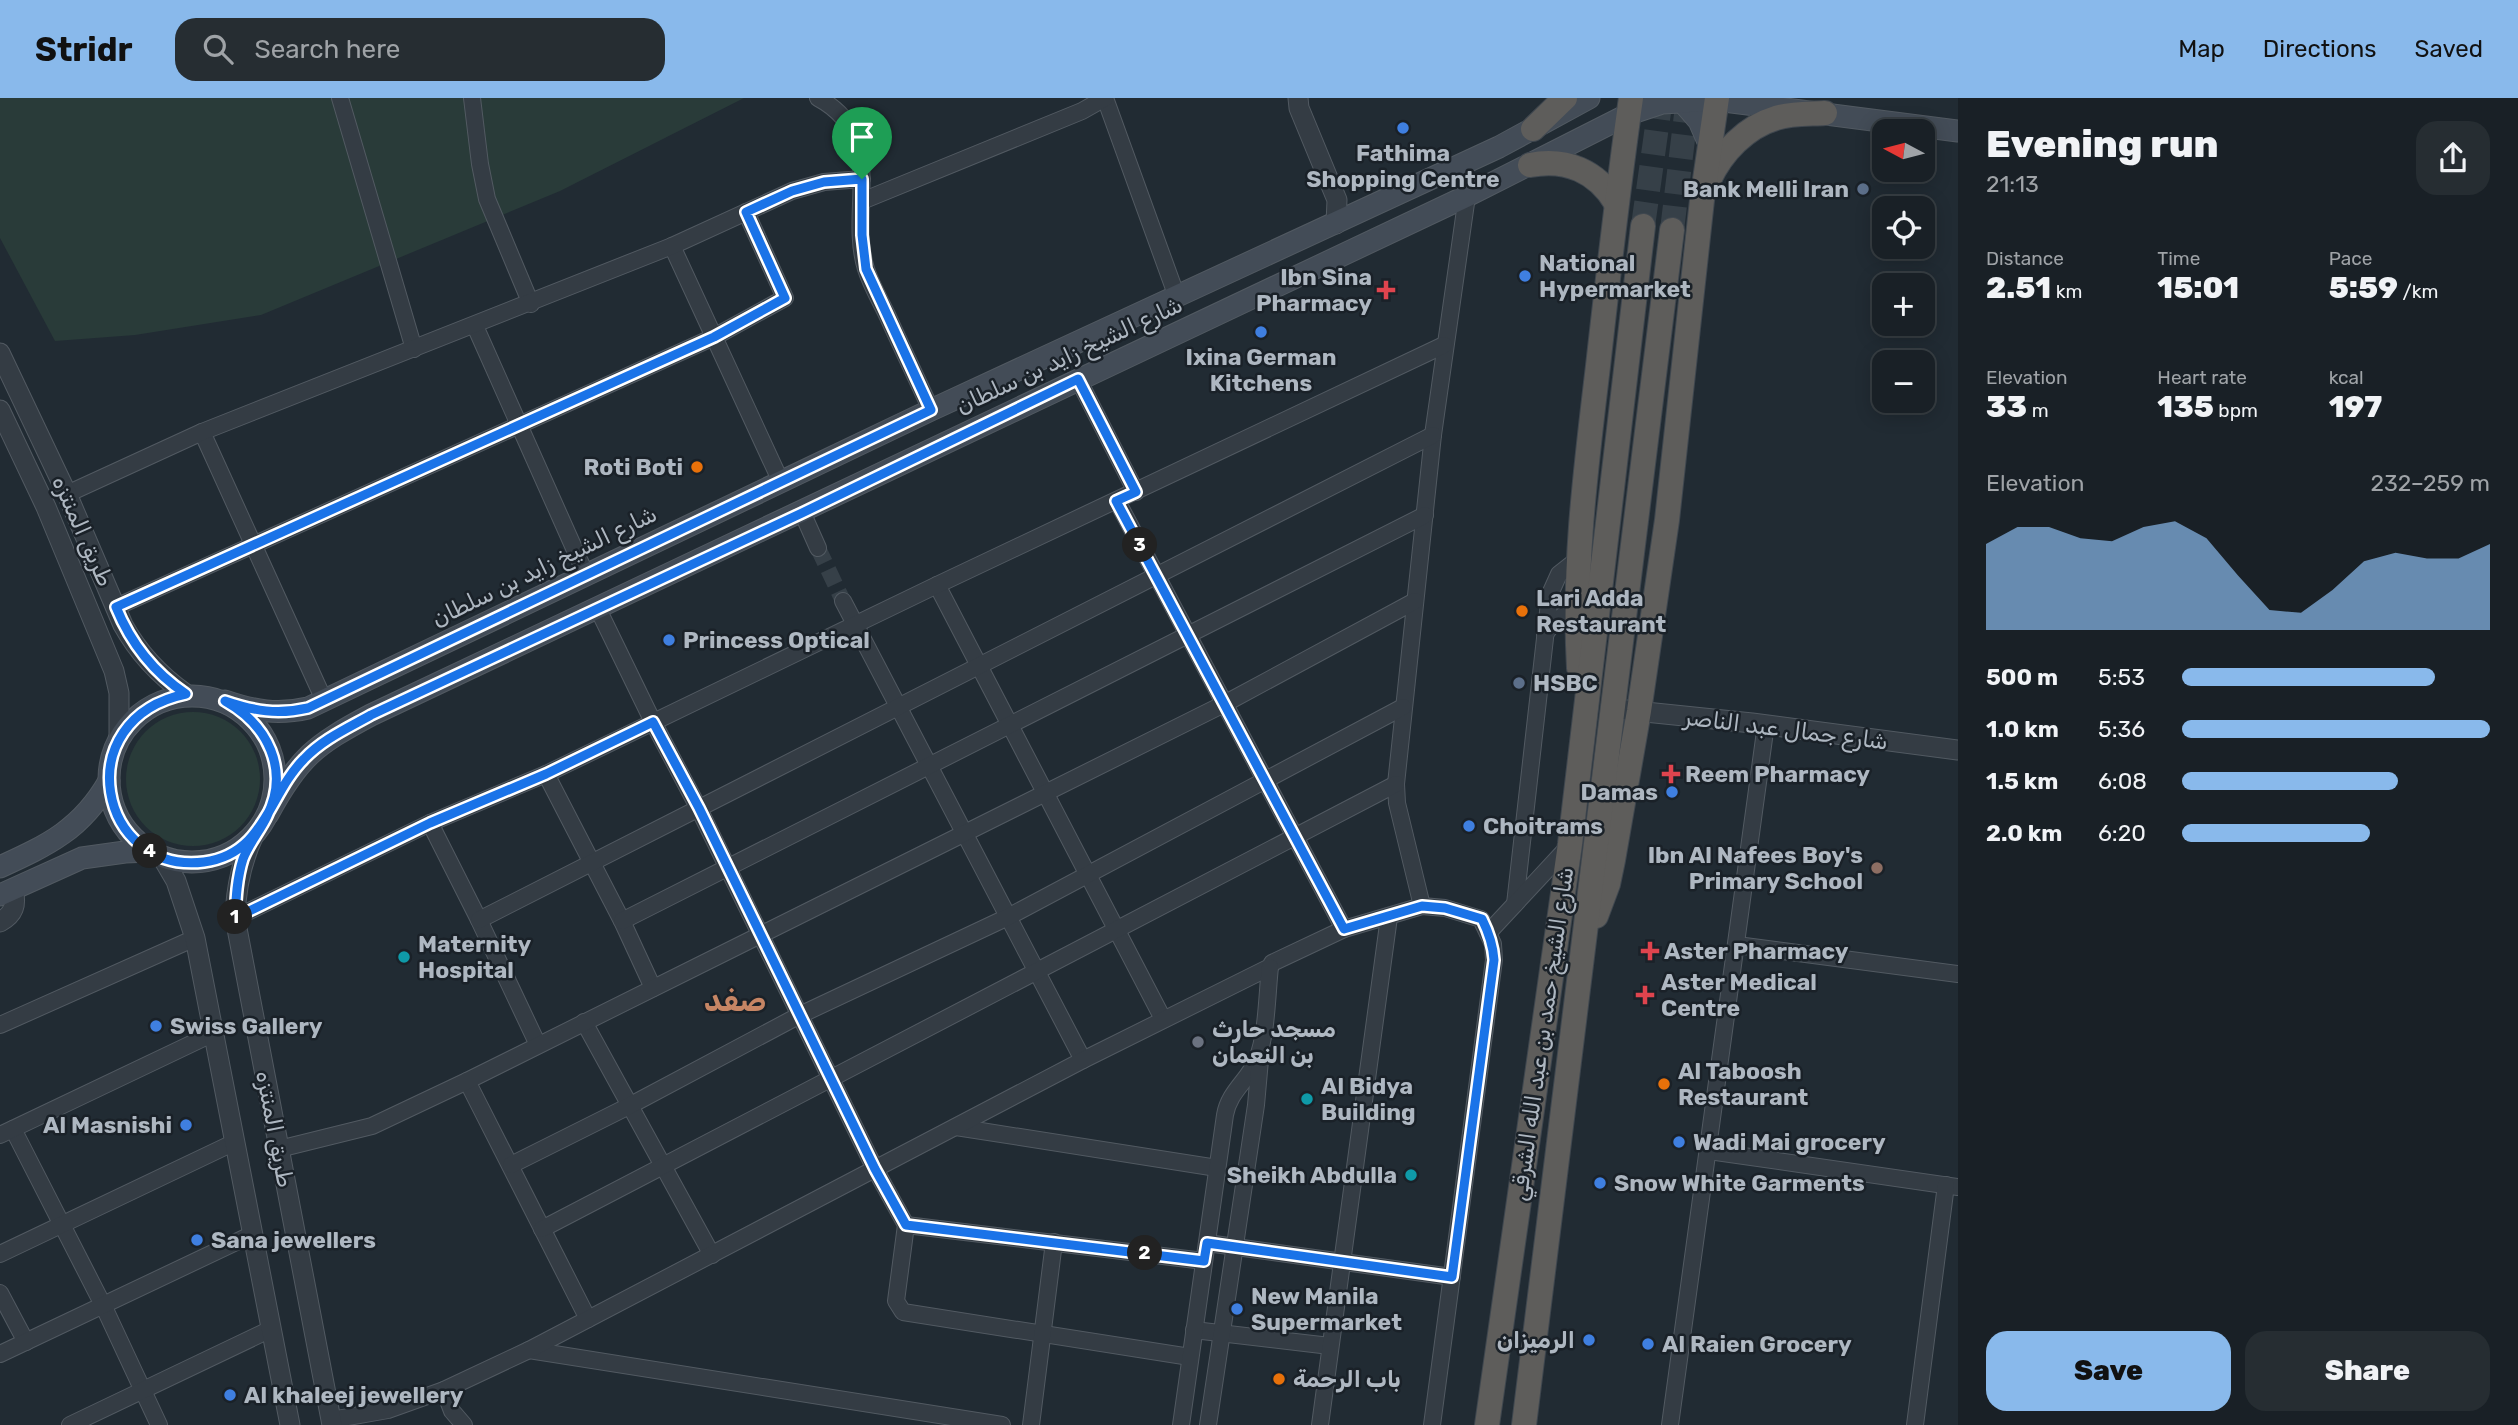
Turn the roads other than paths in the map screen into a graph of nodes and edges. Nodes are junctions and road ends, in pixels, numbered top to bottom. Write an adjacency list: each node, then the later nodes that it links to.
1 (340, 98): 31 (street)
2 (472, 98): 27 (street)
3 (818, 98): 16 (street)
4 (1105, 98): 19 (street); 26 (street)
5 (1298, 98): 22 (street)
6 (1565, 98): 12 (highway)
7 (1590, 98): 12 (main road, شارع الشيخ زايد بن سلطان)
8 (1714, 99): 9 (main road, شارع الشيخ زايد بن سلطان); 11 (main road, شارع الشيخ زايد بن سلطان); 14 (highway)
9 (1681, 100): 10 (main road, شارع الشيخ زايد بن سلطان); 14 (main road)
10 (1630, 106): 15 (main road, شارع الشيخ زايد بن سلطان); 20 (highway)
11 (1825, 113): 13 (main road, شارع الشيخ زايد بن سلطان); 18 (highway)
12 (1533, 129): 22 (main road, شارع الشيخ زايد بن سلطان)
13 (1951, 130)
14 (1709, 144): 18 (highway)
15 (1530, 165): 17 (main road, شارع الشيخ زايد بن سلطان); 20 (highway)
16 (862, 179): 19 (street); 21 (street)
17 (1467, 196): 30 (street); 33 (main road, شارع الشيخ زايد بن سلطان)
18 (1702, 200): 66 (highway)
19 (862, 201): 35 (street)
20 (1616, 203): 47 (highway)
21 (746, 212): 25 (street); 29 (street)
22 (1336, 224): 26 (main road, شارع الشيخ زايد بن سلطان)
23 (1643, 226): 68 (highway, شارع الشيخ حمد بن عبد الله الشرقي)
24 (1672, 230): 66 (highway, شارع الشيخ حمد بن عبد الله الشرقي)
25 (672, 246): 27 (street); 29 (street)
26 (1178, 297): 35 (main road, شارع الشيخ زايد بن سلطان)
27 (531, 304): 28 (street)
28 (475, 326): 31 (street); 36 (street)
29 (714, 337): 36 (street); 39 (street)
30 (1444, 345): 38 (street); 40 (street)
31 (414, 349): 37 (street)
32 (0, 353): 41 (street, طريق المنتزه)
33 (1078, 379): 40 (street); 43 (main road, شارع الشيخ زايد بن سلطان)
34 (0, 410): 71 (street, طريق المنتزه)
35 (931, 410): 39 (main road, شارع الشيخ زايد بن سلطان)
36 (520, 424): 45 (street); 48 (street)
37 (202, 432): 41 (street); 45 (street)
38 (1433, 435): 44 (street); 49 (street)
39 (781, 482): 48 (main road, شارع الشيخ زايد بن سلطان)
40 (1136, 492): 42 (street)
41 (67, 494): 53 (street, طريق المنتزه)
42 (1116, 501): 49 (street); 50 (street)
43 (802, 513): 46 (street); 55 (main road, شارع الشيخ زايد بن سلطان)
44 (1425, 515): 52 (street); 58 (street)
45 (254, 544): 53 (street); 61 (street)
46 (818, 548)
47 (1578, 559): 54 (highway); 57 (street)
48 (586, 575): 61 (main road, شارع الشيخ زايد بن سلطان)
49 (1156, 576): 58 (street); 59 (street)
50 (937, 585): 56 (street); 59 (street)
51 (843, 601): 56 (street)
52 (1415, 601): 63 (street); 65 (street)
53 (116, 607): 60 (street, طريق المنتزه)
54 (1577, 607): 57 (street); 68 (highway)
55 (598, 609): 67 (street); 80 (main road, شارع الشيخ زايد بن سلطان)
56 (855, 625): 64 (street); 67 (street)
57 (1545, 634): 92 (street)
58 (1188, 635): 63 (street); 70 (street)
59 (979, 666): 64 (street); 70 (street)
60 (186, 694): 62 (main road); 71 (main road)
61 (324, 700): 62 (main road, شارع الشيخ زايد بن سلطان)
62 (225, 701): 80 (main road)
63 (1224, 704): 76 (street); 78 (street)
64 (898, 707): 73 (street); 79 (street)
65 (1403, 707): 76 (street); 77 (street)
66 (1626, 710): 69 (street, شارع جمال عبد الناصر); 169 (highway, شارع الشيخ حمد بن عبد الله الشرقي)
67 (653, 722): 74 (street); 79 (street)
68 (1584, 724): 85 (highway, شارع الشيخ حمد بن عبد الله الشرقي)
69 (1766, 724): 72 (street, شارع جمال عبد الناصر); 105 (street)
70 (1010, 725): 73 (street); 78 (street)
71 (119, 738): 75 (main road)
72 (1958, 750)
73 (929, 767): 82 (street); 89 (street)
74 (546, 774): 81 (street); 87 (street)
75 (109, 781): 86 (main road); 88 (main road)
76 (1265, 781): 84 (street); 90 (street)
77 (1395, 784): 84 (street); 93 (street)
78 (1045, 793): 82 (street); 90 (street)
79 (699, 808): 87 (street); 89 (street)
80 (268, 814): 83 (main road)
81 (430, 823): 96 (street); 97 (street)
82 (964, 833): 95 (street); 103 (street)
83 (254, 835): 86 (main road); 96 (street, طريق المنتزه)
84 (1296, 838): 100 (street); 101 (street)
85 (1570, 844): 92 (street); 168 (highway, شارع الشيخ حمد بن عبد الله الشرقي)
86 (156, 854): 91 (main road); 104 (street, طريق المنتزه)
87 (592, 862): 97 (street); 98 (street)
88 (0, 867)
89 (728, 869): 98 (street); 103 (street)
90 (1088, 875): 95 (street); 101 (street)
91 (7, 892): 99 (street)
92 (1515, 904): 102 (street)
93 (1422, 906): 94 (street); 102 (street)
94 (1389, 916): 100 (street); 141 (street)
95 (1008, 917): 107 (street); 110 (street)
96 (235, 918): 124 (street, طريق المنتزه)
97 (480, 920): 115 (street)
98 (622, 921): 109 (street)
99 (0, 922)
100 (1344, 929): 106 (street)
101 (1117, 930): 107 (street); 111 (street)
102 (1488, 933): 142 (street)
103 (761, 934): 109 (street); 110 (street)
104 (195, 938): 113 (street); 114 (street, طريق المنتزه)
105 (1737, 944): 108 (street); 125 (street)
106 (1270, 967): 111 (street); 116 (street)
107 (1037, 972): 117 (street); 118 (street)
108 (1958, 974)
109 (653, 988): 112 (street)
110 (800, 1014): 118 (street); 120 (street)
111 (1163, 1020): 117 (street)
112 (584, 1022): 115 (street); 120 (street)
113 (0, 1024)
114 (214, 1033): 122 (street); 123 (street, طريق المنتزه)
115 (538, 1045): 119 (street)
116 (1260, 1052): 128 (street); 137 (street)
117 (1083, 1060): 121 (street)
118 (831, 1079): 127 (street); 129 (street)
119 (467, 1081): 124 (street); 126 (street)
120 (629, 1106): 126 (street); 127 (street)
121 (956, 1127): 128 (street); 129 (street)
122 (7, 1132): 131 (street)
123 (235, 1142): 131 (street); 134 (street, طريق المنتزه)
124 (279, 1149): 157 (street, طريق المنتزه)
125 (1709, 1151): 130 (street); 170 (street)
126 (511, 1165): 133 (street)
127 (663, 1166): 133 (street); 139 (street)
128 (1217, 1168): 136 (street)
129 (875, 1169): 132 (street); 139 (street)
130 (1952, 1186): 171 (street)
131 (61, 1225): 138 (street); 144 (street)
132 (906, 1225): 135 (street); 148 (street)
133 (542, 1228): 145 (street)
134 (253, 1234): 144 (street); 146 (street, طريق المنتزه)
135 (1054, 1242): 140 (street); 148 (street)
136 (1207, 1243): 137 (street); 140 (street)
137 (1234, 1247): 141 (street); 149 (street)
138 (0, 1254)
139 (712, 1255): 145 (street)
140 (1204, 1261): 147 (street)
141 (1342, 1262): 142 (street); 151 (street)
142 (1452, 1277): 167 (street)
143 (0, 1293): 150 (street)
144 (103, 1305): 150 (street); 156 (street)
145 (589, 1319): 152 (street)
146 (271, 1329): 156 (street); 160 (street, طريق المنتزه)
147 (1194, 1330): 149 (street); 154 (street)
148 (1043, 1334): 154 (street); 163 (street)
149 (1222, 1334): 151 (street); 165 (street)
150 (26, 1342): 153 (street)
151 (1330, 1346): 166 (street)
152 (529, 1350): 155 (street); 162 (street)
153 (0, 1354)
154 (1190, 1357): 164 (street)
155 (444, 1390): 157 (street); 161 (street)
156 (141, 1391): 158 (street); 159 (street)
157 (332, 1422)
158 (70, 1425)
159 (159, 1425)
160 (290, 1425)
161 (464, 1425)
162 (1002, 1425)
163 (1031, 1425)
164 (1181, 1425)
165 (1208, 1425)
166 (1320, 1425)
167 (1432, 1425)
168 (1487, 1425)
169 (1524, 1425)
170 (1670, 1425)
171 (1915, 1425)

